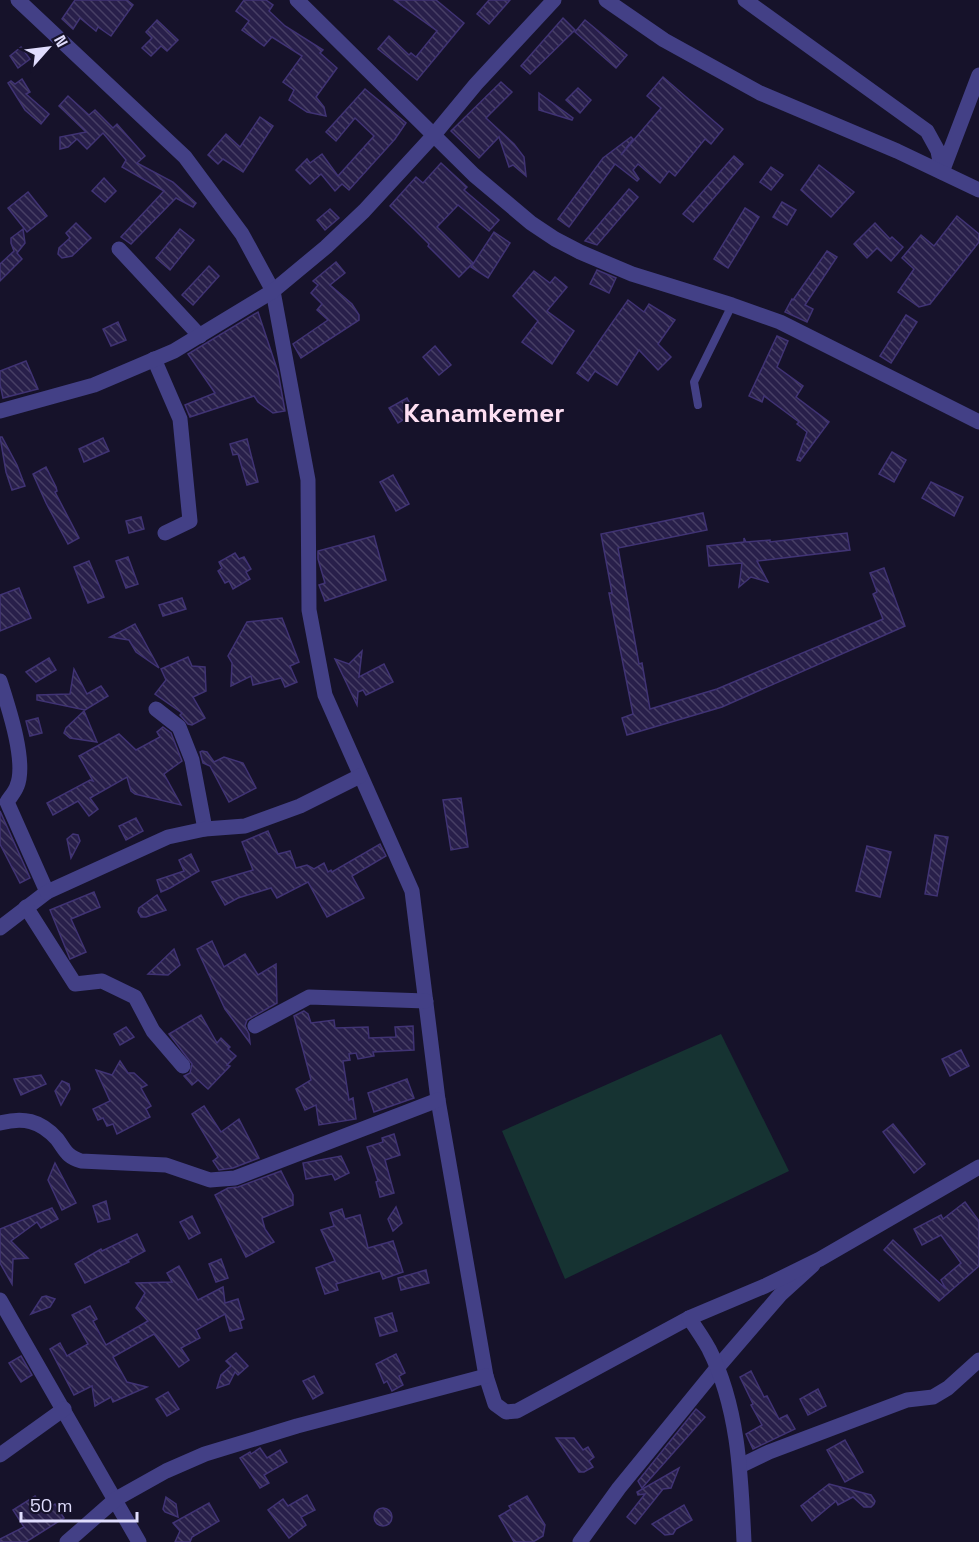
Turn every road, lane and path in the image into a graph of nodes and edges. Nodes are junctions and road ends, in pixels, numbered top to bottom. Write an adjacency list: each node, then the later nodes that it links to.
1 (18, 0): 11 (street)
2 (297, 0): 7 (street)
3 (554, 0): 7 (street)
4 (606, 0): 8 (street)
5 (745, 0): 8 (street)
6 (979, 75): 8 (street)
7 (433, 136): 11 (street); 12 (street)
8 (942, 172): 9 (street)
9 (979, 190)
10 (119, 249): 13 (street)
11 (273, 291): 13 (street); 21 (street)
12 (732, 304): 15 (lane); 17 (street)
13 (200, 336): 14 (street)
14 (154, 359): 16 (street); 18 (street)
15 (698, 405)
16 (0, 411)
17 (979, 422)
18 (165, 534)
19 (0, 681): 22 (street)
20 (156, 709): 23 (street)
21 (360, 776): 23 (street); 27 (street)
22 (3, 803): 24 (street)
23 (205, 829): 24 (street)
24 (47, 892): 25 (street)
25 (26, 907): 26 (street); 29 (street)
26 (0, 928)
27 (426, 1001): 28 (street); 30 (street)
28 (255, 1026)
29 (183, 1066)
30 (438, 1100): 31 (street); 38 (street)
31 (0, 1123)
32 (979, 1167): 33 (street)
33 (820, 1259): 35 (street); 37 (street)
34 (0, 1300): 39 (street)
35 (689, 1318): 37 (street); 38 (street)
36 (979, 1360): 41 (street)
37 (717, 1368): 41 (street); 45 (street)
38 (486, 1376): 42 (street)
39 (64, 1409): 40 (street); 42 (street)
40 (0, 1455)
41 (740, 1466): 46 (street)
42 (116, 1499): 43 (street); 44 (street)
43 (67, 1542)
44 (139, 1542)
45 (580, 1542)
46 (744, 1542)

